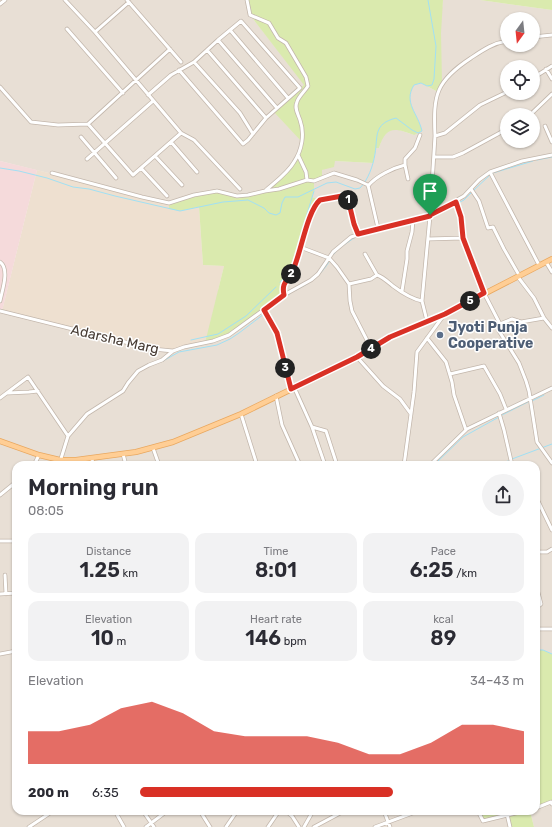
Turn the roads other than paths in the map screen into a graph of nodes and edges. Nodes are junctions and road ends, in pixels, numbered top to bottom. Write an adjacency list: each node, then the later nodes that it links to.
1 (5, 0): 5 (street)
2 (65, 0): 8 (street)
3 (247, 0): 45 (street)
4 (128, 1): 8 (street); 13 (street)
5 (0, 4)
6 (67, 29): 24 (street)
7 (230, 30): 11 (street); 28 (street); 28 (street)
8 (95, 32): 22 (street)
9 (552, 35): 10 (street)
10 (540, 37)
11 (218, 40): 14 (street); 30 (street)
12 (500, 42): 39 (street)
13 (170, 49): 15 (street); 22 (street)
14 (207, 50): 16 (street); 32 (street)
15 (181, 62)
16 (194, 62): 18 (street); 37 (street)
17 (552, 66): 19 (street)
18 (179, 70): 26 (street); 37 (street)
19 (546, 70): 20 (street); 21 (street)
20 (540, 74)
21 (552, 79)
22 (136, 80): 24 (street); 26 (street)
23 (0, 88): 33 (street)
24 (123, 93): 33 (street)
25 (552, 94): 31 (street)
26 (148, 95): 29 (street)
27 (500, 95): 39 (street)
28 (288, 98): 30 (street)
29 (153, 101): 35 (street); 43 (street)
30 (277, 108): 32 (street)
31 (537, 108)
32 (266, 118): 37 (street)
33 (88, 124): 43 (street)
34 (545, 126): 42 (street)
35 (181, 133): 41 (street); 60 (street)
36 (500, 133): 48 (street)
37 (253, 134)
38 (420, 135): 50 (street)
39 (434, 136): 48 (street)
40 (80, 137): 44 (street)
41 (171, 142): 47 (street); 52 (street)
42 (552, 142)
43 (105, 143): 44 (street); 51 (street)
44 (94, 152): 49 (street); 55 (street)
45 (298, 154): 57 (street); 62 (street)
46 (552, 154): 53 (street, Adarsha Marg)
47 (155, 156): 51 (street); 58 (street)
48 (434, 157): 65 (street)
49 (87, 159)
50 (405, 165): 56 (street); 59 (street)
51 (141, 168): 63 (street)
52 (197, 172)
53 (490, 172): 61 (street, Adarsha Marg); 77 (street)
54 (52, 173): 62 (street)
55 (116, 178)
56 (408, 179)
57 (307, 180): 59 (street); 62 (street)
58 (182, 185)
59 (367, 185): 67 (street)
60 (240, 189)
61 (471, 189): 64 (street, Adarsha Marg); 80 (street)
62 (265, 191)
63 (167, 196)
64 (456, 202): 65 (street, Adarsha Marg); 69 (street)
65 (430, 215): 66 (street, Adarsha Marg); 70 (street)
66 (413, 220): 67 (street, Adarsha Marg); 82 (street)
67 (378, 228): 68 (street, Adarsha Marg)
68 (358, 234): 71 (street); 73 (street, Adarsha Marg)
69 (463, 238): 70 (street); 83 (street)
70 (428, 239): 86 (street)
71 (300, 247): 73 (street); 84 (street)
72 (365, 254): 79 (street)
73 (329, 258): 81 (street); 84 (street, Adarsha Marg)
74 (552, 259): 76 (main road)
75 (0, 262): 85 (street)
76 (546, 262): 77 (main road); 78 (street)
77 (539, 265): 80 (main road)
78 (552, 272)
79 (377, 275): 81 (street); 82 (street)
80 (518, 276): 83 (main road); 90 (street)
81 (349, 284): 95 (street)
82 (402, 291): 86 (street)
83 (484, 293): 89 (main road); 92 (street)
84 (284, 295): 88 (street, Adarsha Marg)
85 (0, 301)
86 (422, 301): 91 (street)
87 (0, 310): 96 (street, Adarsha Marg)
88 (264, 310): 96 (street, Adarsha Marg); 99 (street)
89 (445, 314): 91 (main road); 94 (street)
90 (544, 318): 92 (street); 93 (street)
91 (427, 321): 95 (main road)
92 (500, 324): 105 (street)
93 (552, 328)
94 (426, 338): 98 (street); 109 (street)
95 (371, 348): 97 (main road)
96 (173, 351): 112 (street)
97 (357, 357): 99 (main road); 109 (street)
98 (450, 374): 106 (street); 111 (street)
99 (292, 388): 103 (main road); 110 (street)
100 (552, 388): 105 (street)
101 (38, 391): 102 (street); 102 (street); 112 (street)
102 (7, 393): 104 (street)
103 (276, 396): 108 (main road); 125 (street)
104 (0, 398)
105 (529, 399): 106 (street); 131 (street)
106 (506, 409): 107 (street)
107 (499, 413): 111 (street); 130 (street)
108 (241, 414): 114 (main road); 124 (street)
109 (411, 414): 128 (street)
110 (312, 427): 126 (street); 127 (street)
111 (466, 430): 129 (street)
112 (68, 436): 120 (street)
113 (0, 441): 116 (main road)
114 (153, 448): 115 (main road); 123 (street)
115 (123, 454): 117 (main road); 122 (street)
116 (39, 455): 118 (street); 119 (main road)
117 (92, 459): 121 (main road)
118 (36, 461)
119 (55, 461)
120 (61, 461)
121 (84, 461)
122 (125, 461)
123 (158, 461)
124 (256, 461)
125 (298, 461)
126 (324, 461)
127 (336, 461)
128 (404, 461)
129 (434, 461)
130 (511, 461)
131 (552, 463)
132 (12, 485): 133 (street)
133 (0, 495)
134 (540, 505): 135 (street)
135 (552, 530)
136 (12, 540): 137 (street)
137 (0, 541)
138 (552, 549): 139 (street)
139 (540, 552)
140 (5, 575): 143 (street)
141 (12, 593): 143 (street)
142 (0, 594): 143 (street)
143 (6, 594)
144 (540, 629): 145 (street)
145 (552, 629)
146 (12, 652): 147 (street)
147 (0, 654)
148 (552, 803): 149 (street)
149 (540, 807)
150 (47, 815): 167 (street)
151 (117, 815): 168 (street)
152 (146, 815): 166 (street)
153 (162, 815): 166 (street)
154 (202, 815): 171 (street)
155 (234, 815): 172 (street)
156 (276, 815): 173 (street)
157 (291, 815): 174 (street)
158 (311, 815): 175 (street)
159 (336, 815): 176 (street)
160 (386, 815): 165 (street)
161 (407, 815): 165 (street)
162 (480, 815): 163 (street)
163 (503, 815)
164 (507, 815): 179 (street)
165 (389, 822): 177 (street); 178 (street)
166 (151, 823): 169 (street); 170 (street)
167 (29, 827)
168 (124, 827)
169 (146, 827)
170 (154, 827)
171 (210, 827)
172 (226, 827)
173 (268, 827)
174 (299, 827)
175 (304, 827)
176 (314, 827)
177 (375, 827)
178 (390, 827)
179 (510, 827)

